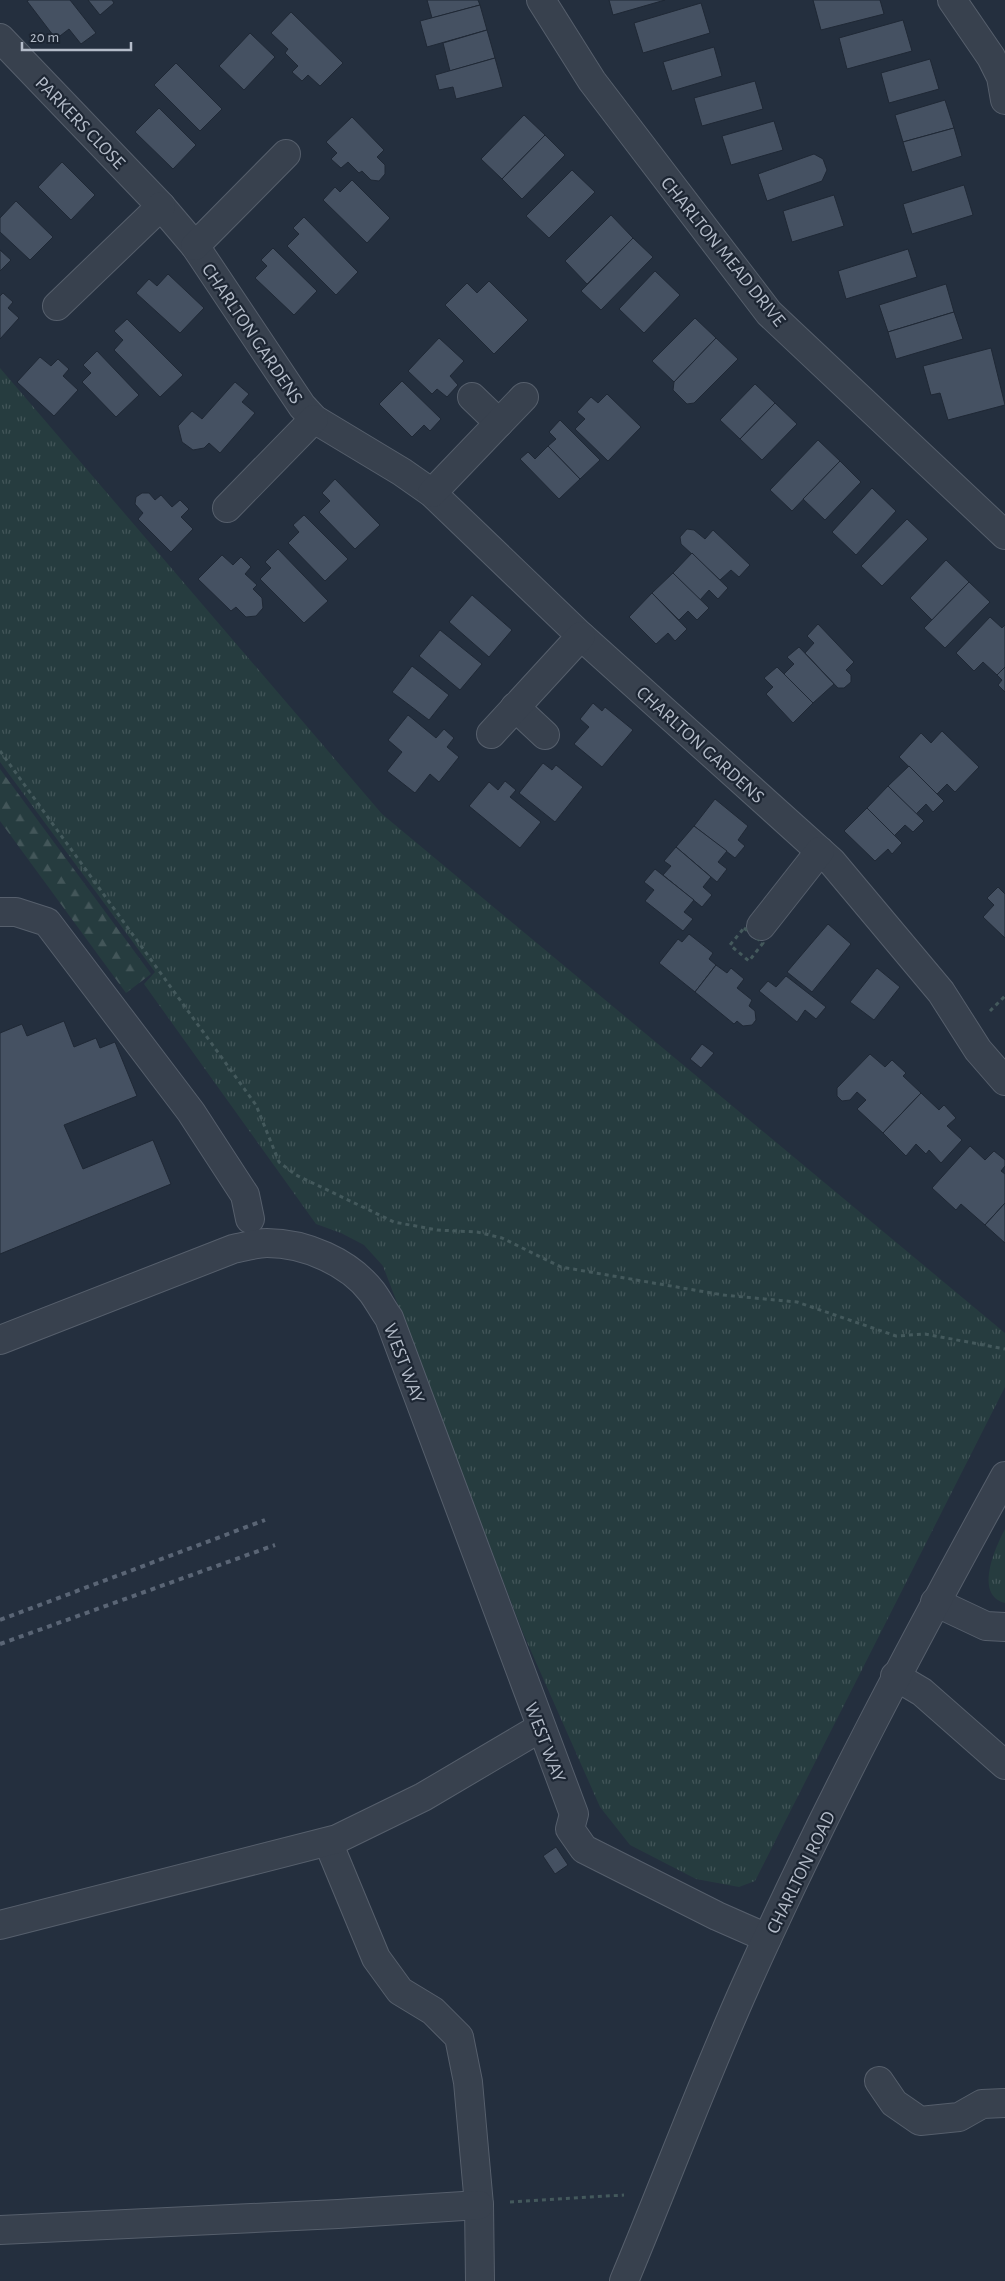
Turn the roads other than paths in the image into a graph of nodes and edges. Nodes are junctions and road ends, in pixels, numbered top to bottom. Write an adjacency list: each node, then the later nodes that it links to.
1 (541, 0): 15 (street, CHARLTON MEAD DRIVE)
2 (952, 0): 4 (street)
3 (0, 38): 6 (street, PARKERS CLOSE)
4 (1005, 100)
5 (286, 154): 7 (street, CHARLTON GARDENS)
6 (161, 206): 7 (street, CHARLTON GARDENS); 8 (street)
7 (194, 246): 11 (street, CHARLTON GARDENS)
8 (57, 306)
9 (472, 396): 12 (street)
10 (524, 397): 12 (street)
11 (314, 419): 13 (street, CHARLTON GARDENS); 14 (street, CHARLTON GARDENS)
12 (499, 423): 13 (street)
13 (432, 493): 16 (street, CHARLTON GARDENS)
14 (227, 508)
15 (1005, 535)
16 (581, 636): 17 (street); 20 (street, CHARLTON GARDENS)
17 (515, 708): 18 (street); 19 (street)
18 (491, 734)
19 (545, 735)
20 (820, 851): 22 (street); 23 (street, CHARLTON GARDENS)
21 (0, 912): 24 (street)
22 (761, 926)
23 (1005, 1081)
24 (250, 1219)
25 (0, 1340): 30 (street, WEST WAY)
26 (1005, 1476): 27 (street, CHARLTON ROAD)
27 (935, 1602): 28 (street); 29 (street, CHARLTON ROAD)
28 (1005, 1627)
29 (895, 1676): 31 (street); 34 (street, CHARLTON ROAD)
30 (540, 1728): 32 (street); 34 (street, WEST WAY)
31 (1005, 1766)
32 (328, 1842): 33 (street); 37 (street)
33 (0, 1925)
34 (767, 1938): 40 (street, CHARLTON ROAD)
35 (879, 2081): 36 (street)
36 (1005, 2104)
37 (479, 2204): 38 (street); 39 (street)
38 (0, 2230)
39 (480, 2281)
40 (624, 2281)

